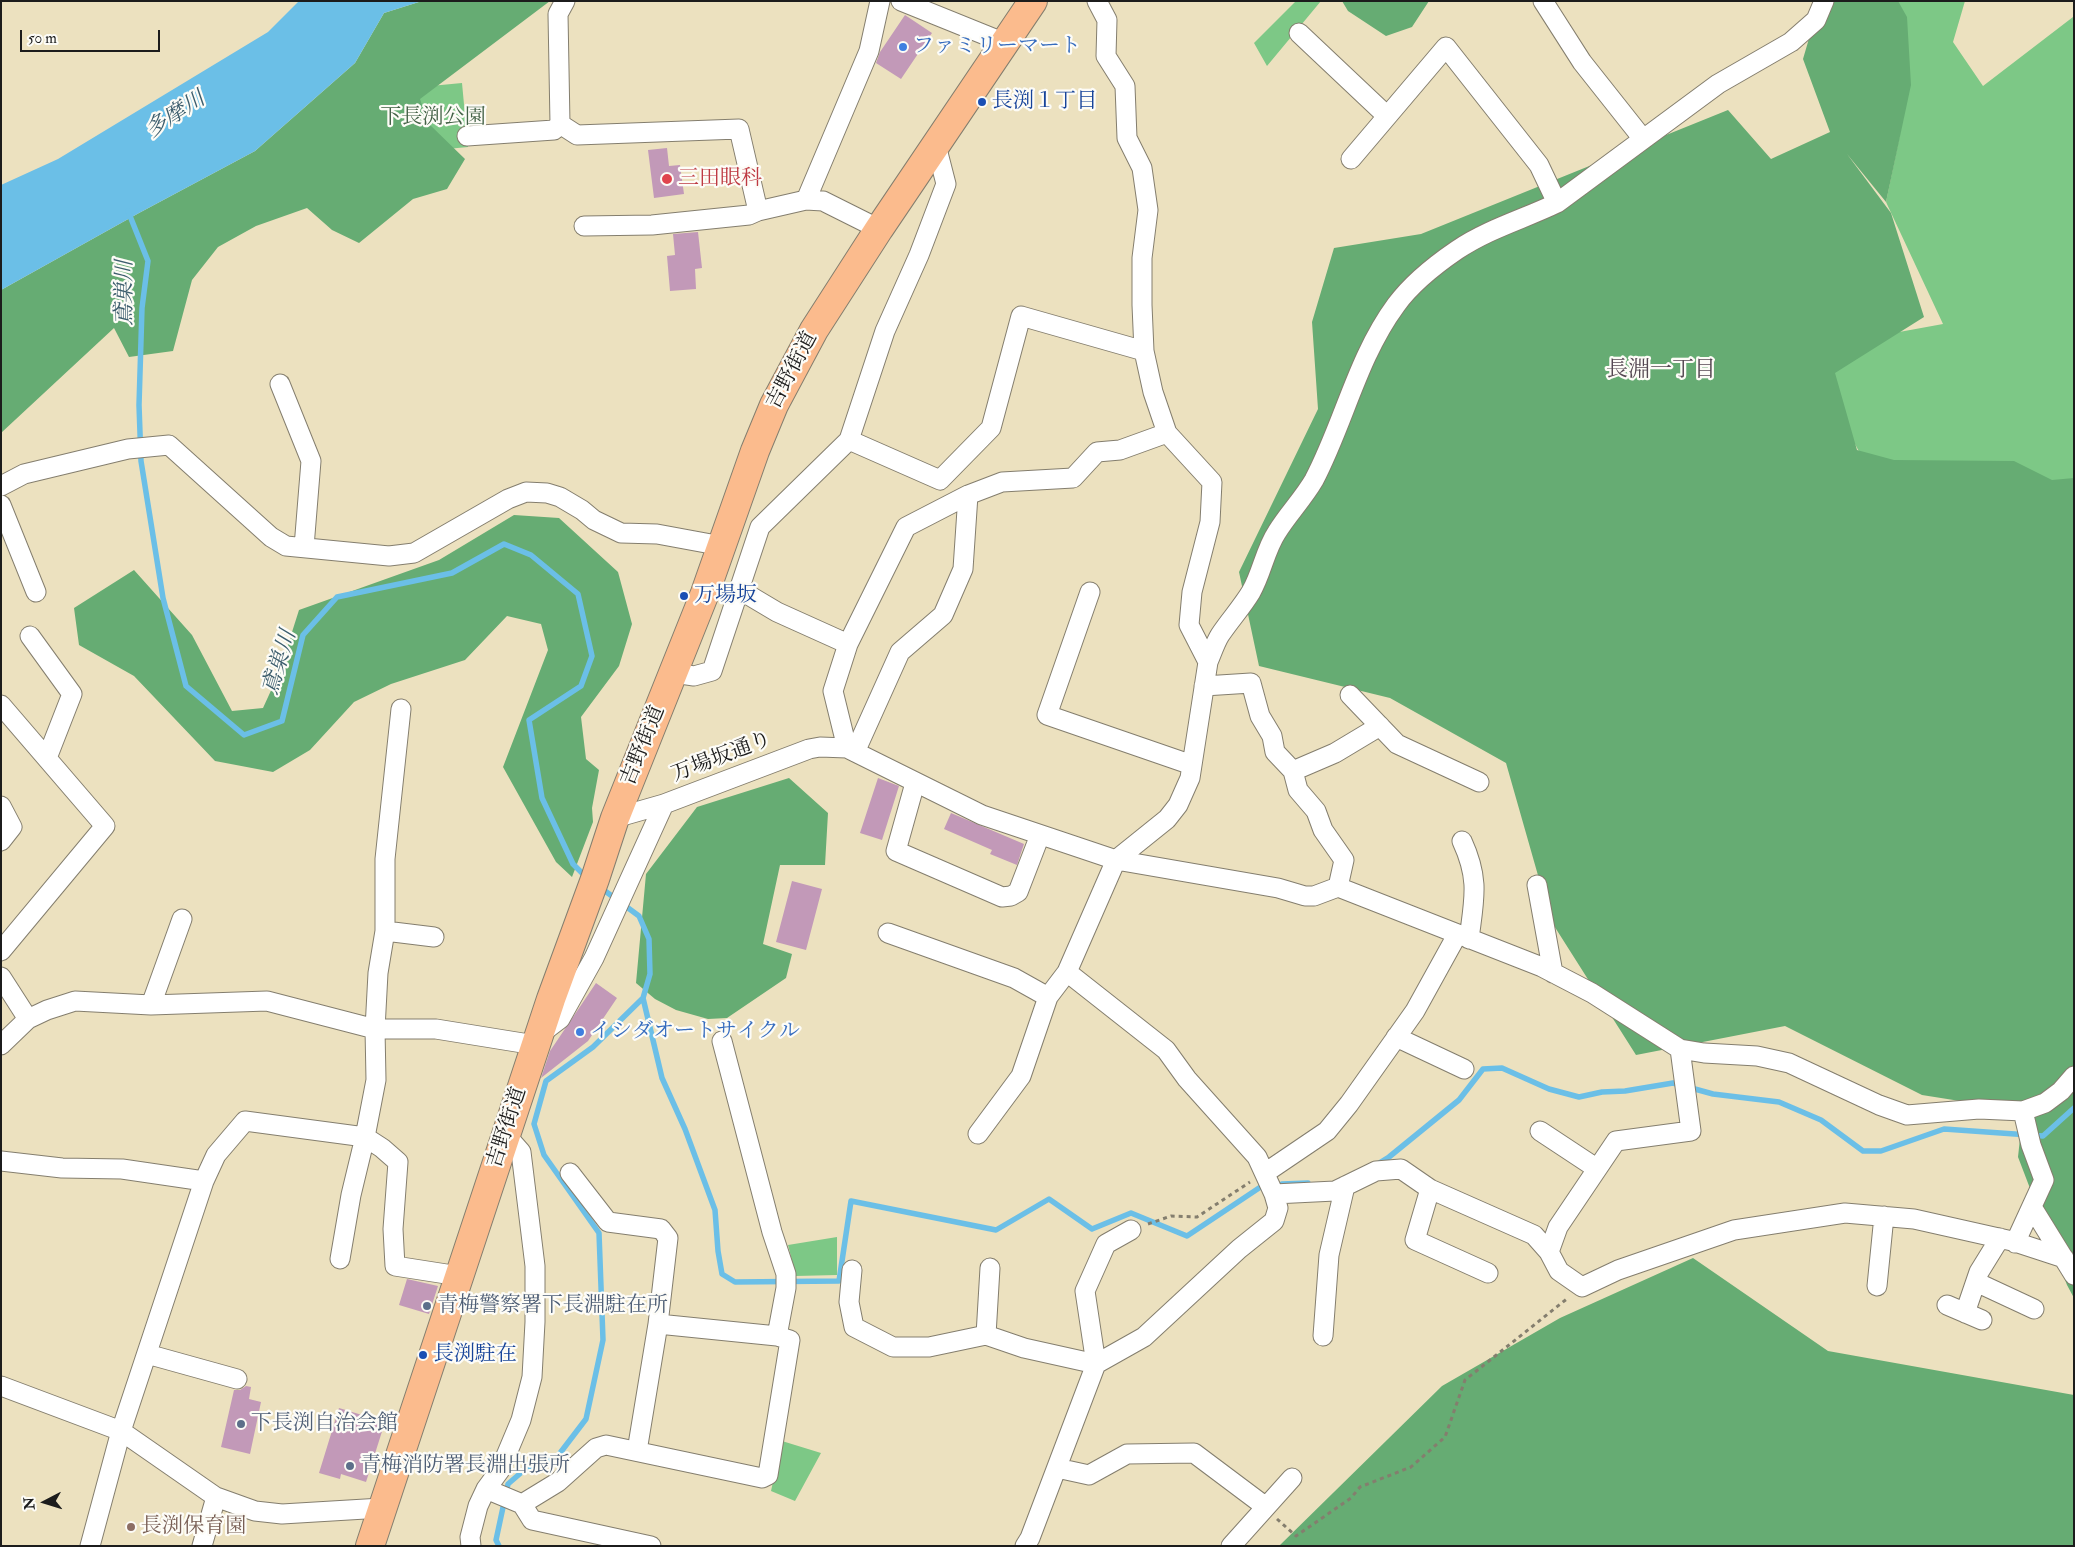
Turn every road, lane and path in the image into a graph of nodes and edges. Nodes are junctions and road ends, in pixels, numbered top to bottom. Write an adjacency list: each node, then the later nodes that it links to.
1 (565, 1): 11 (street)
2 (880, 1): 16 (street)
3 (901, 1): 9 (street)
4 (1032, 1): 9 (highway, 吉野街道)
5 (1097, 1): 21 (street)
6 (1543, 1): 13 (street)
7 (1824, 1): 13 (street)
8 (1298, 33): 10 (street)
9 (1005, 43): 14 (highway, 吉野街道)
10 (1388, 116): 15 (street); 17 (street)
11 (560, 124): 12 (street); 18 (street)
12 (467, 136)
13 (1643, 139): 17 (street)
14 (936, 145): 20 (highway, 吉野街道); 24 (street)
15 (1351, 159)
16 (806, 200): 18 (street); 20 (street)
17 (1557, 203): 36 (street)
18 (758, 210): 19 (street)
19 (584, 226)
20 (879, 229): 29 (highway, 吉野街道)
21 (1144, 351): 23 (street); 25 (street)
22 (280, 384): 30 (street)
23 (1167, 433): 27 (street); 36 (street)
24 (849, 440): 25 (street); 31 (street)
25 (940, 480): 27 (street)
26 (1, 486): 30 (street)
27 (968, 495): 35 (street); 43 (street)
28 (1, 505): 32 (street)
29 (722, 546): 30 (street); 37 (highway, 吉野街道)
30 (304, 547)
31 (740, 590): 35 (street); 37 (street)
32 (36, 592)
33 (1090, 592): 45 (street)
34 (30, 636): 44 (street)
35 (848, 644): 43 (street)
36 (1208, 662): 38 (street)
37 (674, 673): 51 (highway, 吉野街道)
38 (1204, 686): 45 (street); 46 (street)
39 (1350, 695): 42 (street)
40 (1, 705): 44 (street)
41 (401, 709): 59 (street)
42 (1380, 726): 46 (street); 47 (street)
43 (851, 750): 48 (street); 49 (street, 万場坂通り)
44 (47, 758): 63 (street)
45 (1192, 765): 55 (street)
46 (1293, 772): 57 (street)
47 (1479, 782)
48 (915, 783): 52 (street); 52 (street)
49 (664, 804): 51 (street, 万場坂通り); 72 (street)
50 (1, 806): 53 (street)
51 (615, 818): 72 (highway, 吉野街道)
52 (1040, 835): 55 (street)
53 (1, 841)
54 (1462, 842): 62 (street)
55 (1116, 860): 57 (street); 64 (street)
56 (1537, 885): 65 (street)
57 (1338, 887): 62 (street)
58 (182, 919): 68 (street)
59 (385, 931): 61 (street); 70 (street)
60 (888, 933): 67 (street)
61 (434, 937)
62 (1463, 937): 65 (street); 71 (street)
63 (1, 951)
64 (1067, 972): 67 (street); 86 (street)
65 (1553, 973): 75 (street)
66 (1, 977): 69 (street)
67 (1048, 997): 80 (street)
68 (151, 1004): 69 (street); 70 (street)
69 (28, 1019): 74 (street)
70 (375, 1030): 72 (street); 82 (street)
71 (1396, 1037): 76 (street); 86 (street)
72 (537, 1040): 81 (highway, 吉野街道)
73 (722, 1041): 110 (street)
74 (1, 1045)
75 (1680, 1049): 78 (street); 84 (street)
76 (1464, 1069)
77 (2074, 1076): 78 (street)
78 (2023, 1111): 91 (street)
79 (1540, 1131): 84 (street)
80 (978, 1134)
81 (506, 1135): 102 (highway, 吉野街道); 120 (street)
82 (365, 1137): 87 (street); 97 (street); 102 (street)
83 (1, 1162): 87 (street)
84 (1596, 1168): 95 (street)
85 (570, 1173): 108 (street)
86 (1265, 1173): 90 (street); 93 (path)
87 (204, 1181): 112 (street)
88 (1345, 1186): 89 (street); 90 (street); 111 (street)
89 (1430, 1189): 95 (street); 100 (street)
90 (1274, 1194): 113 (street)
91 (2032, 1207): 94 (street); 96 (street)
92 (1884, 1216): 94 (street); 104 (street); 105 (street)
93 (1131, 1230): 113 (street)
94 (2007, 1241): 96 (street); 103 (street)
95 (1549, 1252): 105 (street)
96 (2064, 1258): 101 (street)
97 (340, 1259)
98 (990, 1268): 109 (street)
99 (852, 1270): 109 (street)
100 (1488, 1273)
101 (2074, 1275)
102 (459, 1276): 123 (highway, 吉野街道)
103 (1976, 1282): 106 (street); 107 (street)
104 (1877, 1286)
105 (1582, 1287): 124 (path)
106 (1947, 1305)
107 (2034, 1309)
108 (658, 1324): 110 (street); 117 (street)
109 (986, 1335): 113 (street)
110 (777, 1336): 117 (street)
111 (1323, 1336)
112 (147, 1354): 114 (street); 116 (street)
113 (1096, 1364): 118 (street)
114 (238, 1379)
115 (1, 1386): 116 (street)
116 (121, 1431): 121 (street); 125 (street)
117 (637, 1451): 122 (street)
118 (1057, 1468): 124 (street); 130 (street)
119 (1292, 1478): 124 (street)
120 (490, 1490): 122 (street); 128 (street)
121 (216, 1497): 123 (street); 126 (street)
122 (519, 1503): 129 (street)
123 (382, 1508): 127 (highway, 吉野街道)
124 (1266, 1508): 131 (street)
125 (90, 1546)
126 (202, 1546)
127 (370, 1546)
128 (471, 1546)
129 (651, 1546)
130 (1025, 1546)
131 (1232, 1546)

